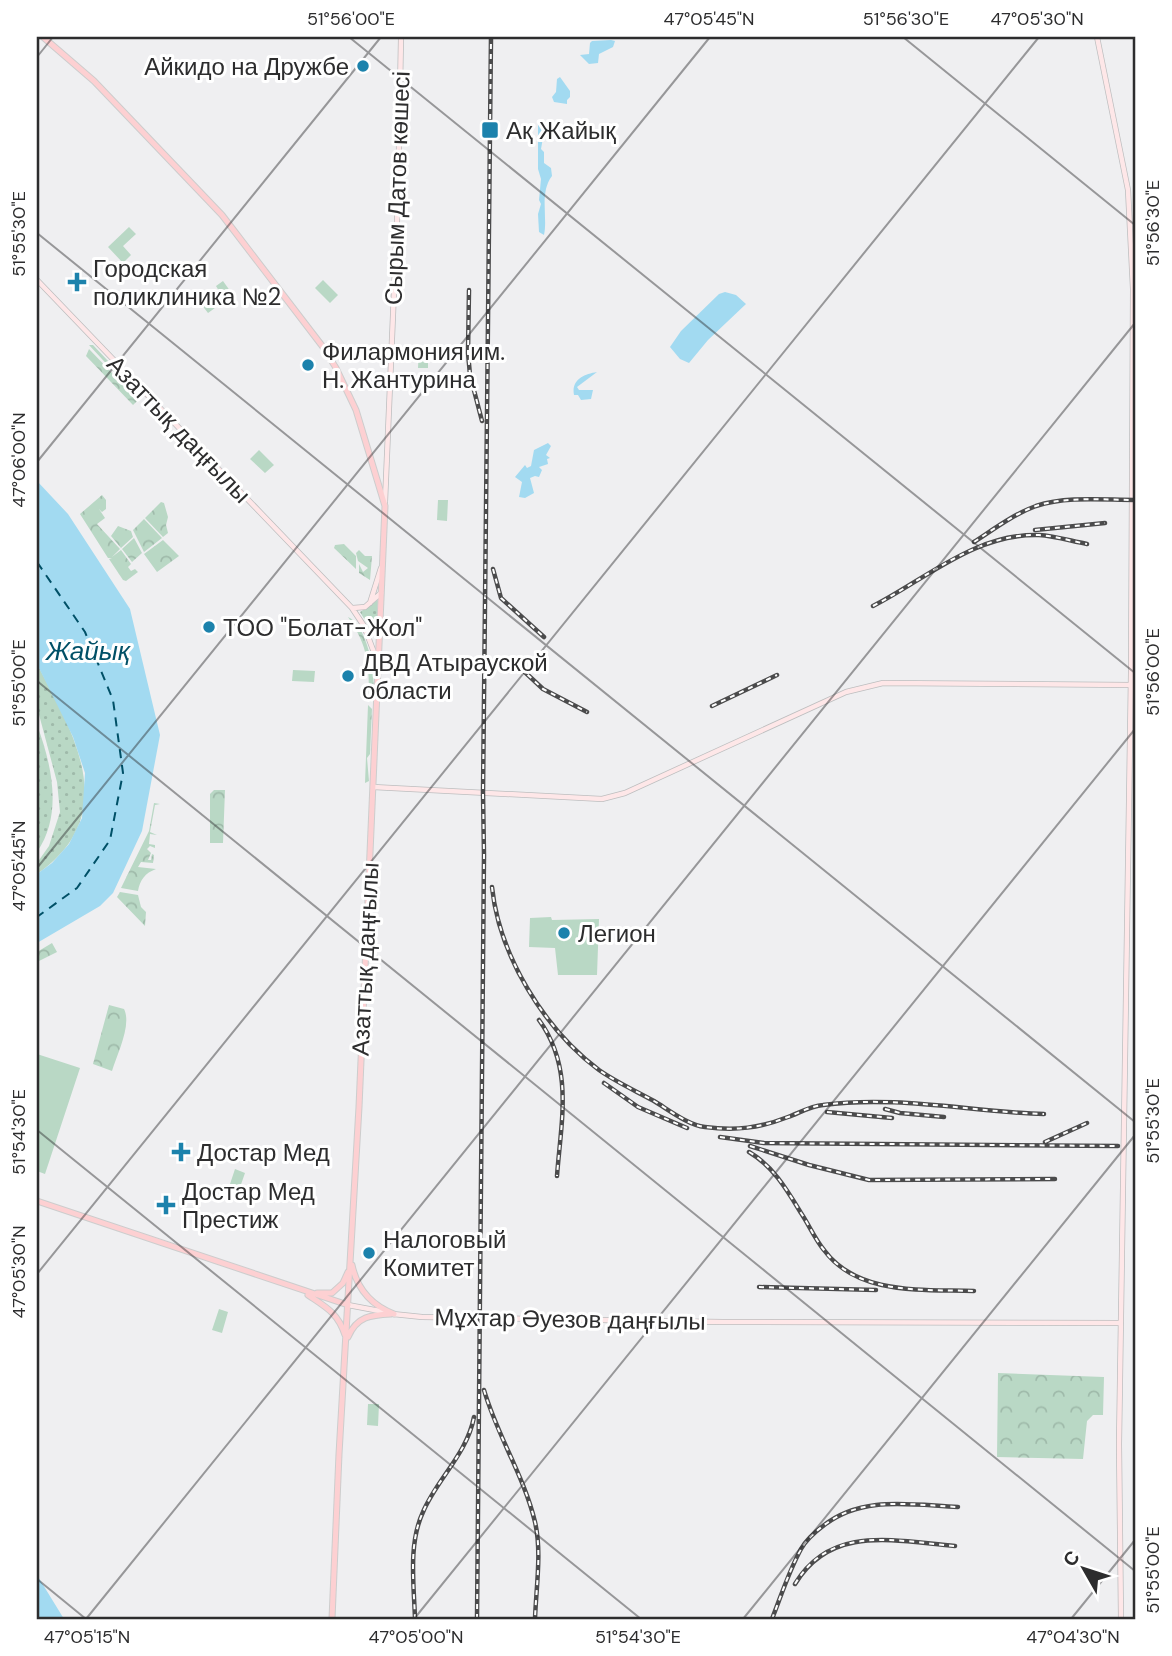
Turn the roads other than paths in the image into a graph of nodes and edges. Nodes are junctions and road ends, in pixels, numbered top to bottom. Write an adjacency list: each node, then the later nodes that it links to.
1 (43, 37): 5 (main road, Азаттық даңғылы)
2 (401, 37): 5 (main road, Сырым Датов көшесі)
3 (1097, 37): 11 (main road)
4 (37, 279): 9 (main road, Азаттық даңғылы)
5 (385, 506): 6 (main road, Азаттық даңғылы)
6 (384, 556): 7 (main road, Азаттық даңғылы); 8 (main road)
7 (382, 591): 8 (main road); 10 (main road, Азаттық даңғылы)
8 (370, 603): 9 (main road)
9 (352, 608): 10 (main road, Азаттық даңғылы)
10 (378, 663): 12 (main road, Азаттық даңғылы)
11 (1131, 685): 12 (main road); 18 (main road)
12 (373, 787): 14 (main road, Азаттық даңғылы)
13 (37, 1201): 15 (main road, Мұхтар Әуезов даңғылы)
14 (351, 1257): 15 (main road); 16 (main road, Азаттық даңғылы); 17 (main road)
15 (303, 1292): 16 (main road, Мұхтар Әуезов даңғылы); 19 (main road)
16 (348, 1305): 17 (main road, Мұхтар Әуезов даңғылы); 19 (main road, Азаттық даңғылы)
17 (394, 1314): 18 (main road, Мұхтар Әуезов даңғылы); 19 (main road)
18 (1121, 1323): 21 (main road)
19 (346, 1345): 20 (main road)
20 (332, 1619)
21 (1121, 1619)

